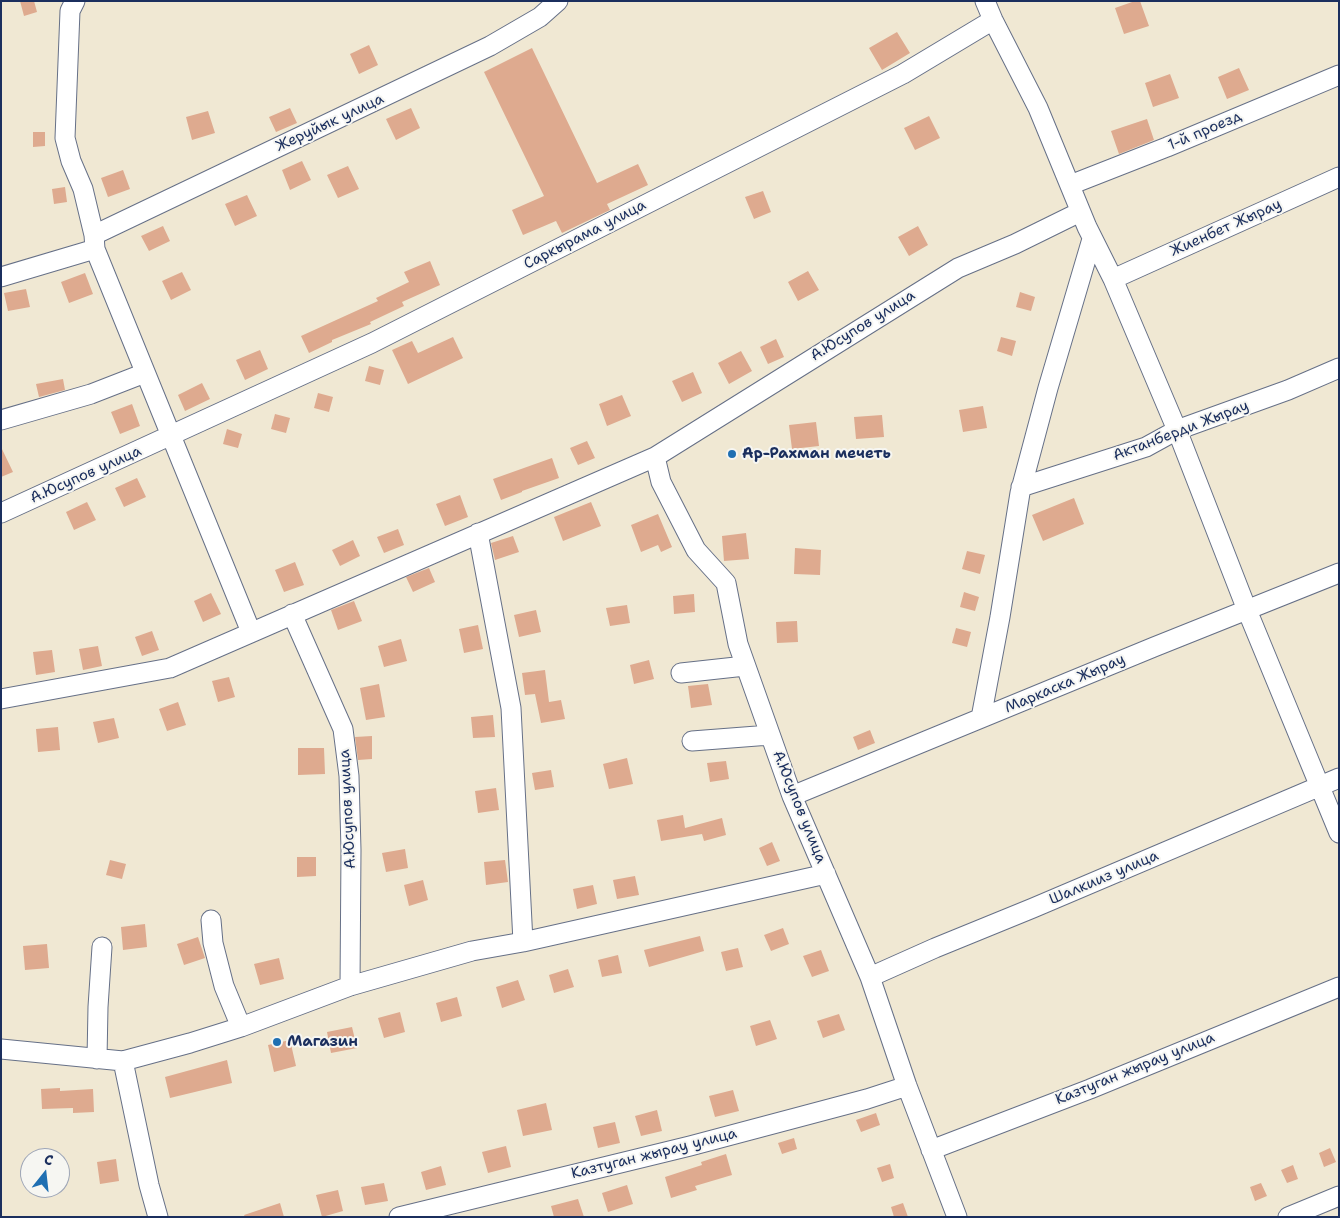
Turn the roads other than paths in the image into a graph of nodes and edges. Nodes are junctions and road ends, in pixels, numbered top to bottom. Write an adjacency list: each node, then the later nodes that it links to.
1 (75, 1): 10 (street)
2 (558, 1): 10 (street, Жеруйык улица)
3 (985, 1): 4 (street)
4 (993, 20): 7 (street); 17 (street, Саркырама улица)
5 (1339, 75): 7 (street, 1-й проезд)
6 (1339, 177): 12 (street, Жиенбет Жырау)
7 (1070, 185): 8 (street)
8 (1080, 212): 9 (street); 18 (street, А.Юсупов улица)
9 (1092, 239): 12 (street); 19 (street)
10 (95, 242): 11 (street, Жеруйык улица); 14 (street)
11 (1, 277)
12 (1113, 279): 16 (street)
13 (1339, 368): 16 (street, Актанберди Жырау)
14 (145, 373): 15 (street); 17 (street)
15 (1, 420)
16 (1177, 430): 19 (street, Актанберди Жырау); 23 (street)
17 (171, 436): 20 (street, А.Юсупов улица); 25 (street)
18 (655, 457): 21 (street, А.Юсупов улица); 26 (street, А.Юсупов улица)
19 (1021, 487): 29 (street)
20 (1, 513)
21 (478, 534): 24 (street, А.Юсупов улица); 38 (street)
22 (1339, 573): 23 (street, Маркаска Жырау)
23 (1248, 610): 29 (street, Маркаска Жырау); 33 (street)
24 (292, 614): 25 (street, А.Юсупов улица); 41 (street, А.Юсупов улица)
25 (251, 632): 28 (street, А.Юсупов улица)
26 (745, 666): 27 (street); 30 (street, А.Юсупов улица)
27 (681, 673)
28 (1, 699)
29 (981, 718): 34 (street, Маркаска Жырау)
30 (770, 735): 31 (street); 34 (street, А.Юсупов улица)
31 (692, 742)
32 (1339, 778): 33 (street, Шалкииз улица)
33 (1319, 786): 35 (street); 40 (street, Шалкииз улица)
34 (792, 796): 36 (street, А.Юсупов улица)
35 (1339, 833)
36 (826, 874): 38 (street, А.Юсупов улица); 40 (street)
37 (211, 920): 43 (street)
38 (523, 942): 41 (street, А.Юсупов улица)
39 (102, 947): 45 (street)
40 (870, 977): 47 (street)
41 (350, 986): 43 (street, А.Юсупов улица)
42 (1339, 988): 48 (street, Казтуган жырау улица)
43 (241, 1027): 46 (street, А.Юсупов улица)
44 (1, 1049): 45 (street, А.Юсупов улица)
45 (97, 1059): 46 (street, А.Юсупов улица)
46 (123, 1061): 50 (street)
47 (907, 1086): 48 (street); 51 (street, Казтуган жырау улица)
48 (931, 1150): 52 (street)
49 (1339, 1196): 53 (street)
50 (158, 1217)
51 (400, 1217)
52 (957, 1217)
53 (1288, 1217)

